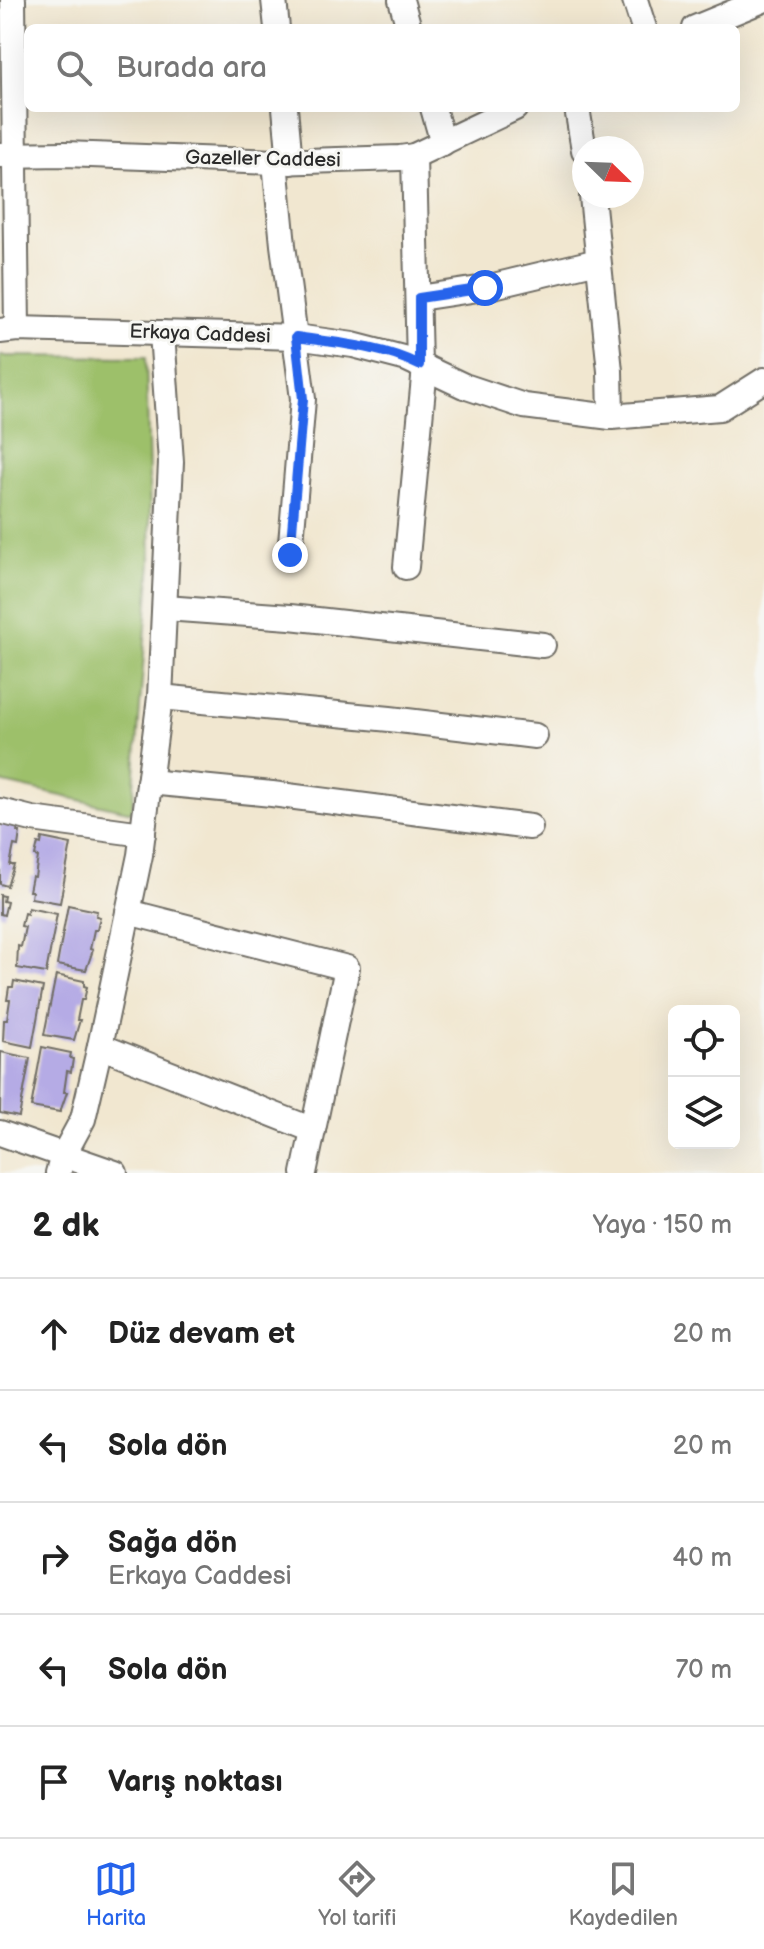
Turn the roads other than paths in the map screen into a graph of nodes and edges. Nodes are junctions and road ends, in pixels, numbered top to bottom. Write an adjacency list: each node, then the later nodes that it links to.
1 (13, 0): 16 (street)
2 (274, 0): 6 (street)
3 (401, 0): 7 (street)
4 (635, 0): 8 (street)
5 (763, 0): 9 (street)
6 (277, 24)
7 (408, 24)
8 (643, 24)
9 (705, 24)
10 (285, 112): 18 (street)
11 (434, 112): 15 (street)
12 (506, 112): 15 (street, Gazeller Caddesi)
13 (578, 112): 14 (street)
14 (582, 136)
15 (443, 143): 17 (street, Gazeller Caddesi)
16 (7, 155): 18 (street, Gazeller Caddesi); 22 (street)
17 (414, 156): 18 (street, Gazeller Caddesi); 21 (street)
18 (282, 162): 24 (street)
19 (593, 208): 20 (street)
20 (598, 261): 21 (street); 27 (street)
21 (419, 298): 25 (street)
22 (9, 330): 23 (street, Erkaya Caddesi)
23 (162, 333): 24 (street, Erkaya Caddesi); 30 (street)
24 (296, 337): 25 (street, Erkaya Caddesi); 28 (street)
25 (422, 366): 27 (street, Erkaya Caddesi); 29 (street)
26 (764, 380): 27 (street, Erkaya Caddesi)
27 (611, 417)
28 (290, 555)
29 (406, 567)
30 (165, 608): 31 (street); 32 (street)
31 (543, 645)
32 (160, 697): 33 (street); 34 (street)
33 (535, 736)
34 (149, 782): 36 (street); 37 (street)
35 (0, 811): 37 (street)
36 (530, 827)
37 (143, 834): 38 (street)
38 (128, 912): 39 (street); 40 (street)
39 (100, 1046): 40 (street); 42 (street)
40 (313, 1130): 44 (street)
41 (0, 1133): 42 (street)
42 (61, 1164): 43 (street)
43 (115, 1173)
44 (304, 1173)

